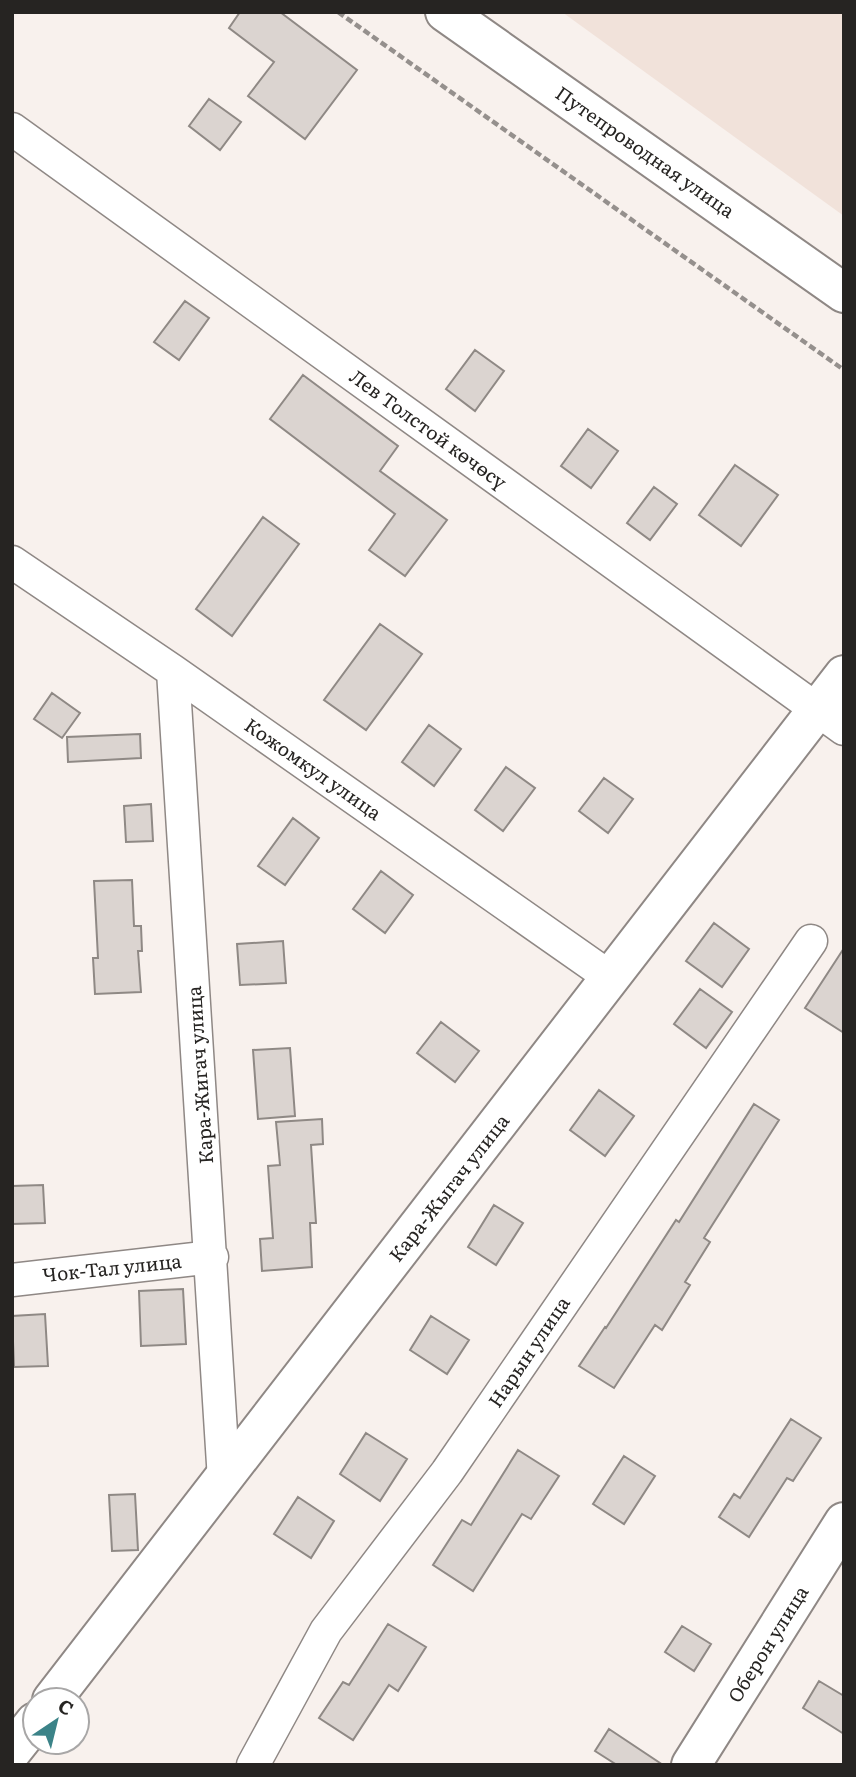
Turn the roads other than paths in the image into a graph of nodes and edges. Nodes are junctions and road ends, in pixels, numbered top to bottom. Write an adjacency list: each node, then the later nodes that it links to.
1 (445, 12): 3 (street, Путепроводная улица)
2 (12, 129): 7 (street, Лев Толстой көчөсү)
3 (844, 293)
4 (12, 562): 5 (street, Кожомкул улица)
5 (173, 671): 9 (street, Кожомкул улица); 10 (street, Кара-Жигач улица)
6 (844, 675): 7 (street, Кара-Жыгач улица)
7 (830, 719): 9 (street, Кара-Жыгач улица)
8 (811, 941): 15 (street, Нарын улица)
9 (611, 978): 12 (street, Кара-Жыгач улица)
10 (212, 1257): 11 (street, Чок-Тал улица); 12 (street, Кара-Жигач улица)
11 (12, 1280)
12 (224, 1480): 14 (street, Кара-Жыгач улица)
13 (844, 1522): 16 (street, Оберон улица)
14 (63, 1686)
15 (253, 1765)
16 (691, 1765)

